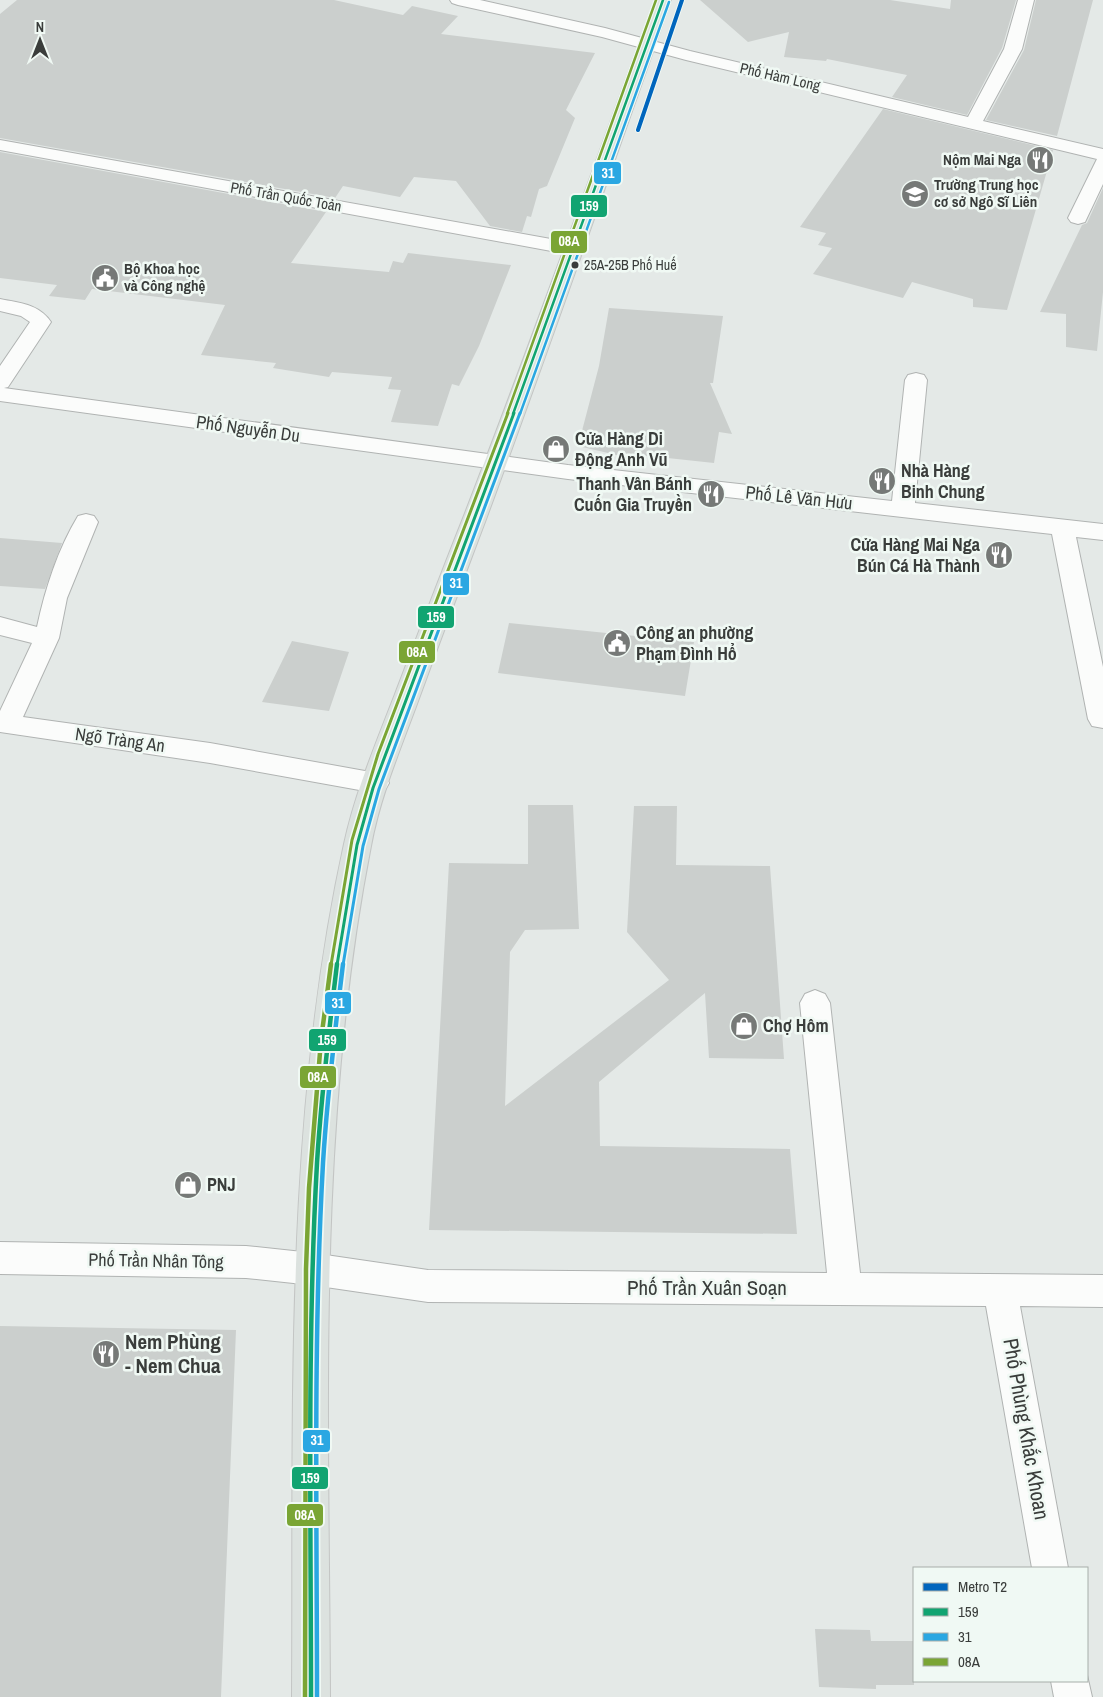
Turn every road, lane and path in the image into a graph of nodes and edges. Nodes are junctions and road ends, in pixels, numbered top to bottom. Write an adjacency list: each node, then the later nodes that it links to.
1 (458, 0): 4 (street, Phố Hàm Long)
2 (663, 0): 4 (main road)
3 (1026, 0): 5 (street)
4 (646, 45): 5 (street, Phố Hàm Long); 10 (main road)
5 (973, 123): 7 (street, Phố Hàm Long)
6 (0, 145): 10 (street, Phố Trần Quốc Toản)
7 (1103, 155)
8 (1103, 163): 9 (street)
9 (1078, 218)
10 (573, 248): 17 (main road)
11 (0, 305): 13 (street)
12 (0, 348): 13 (street)
13 (22, 351): 15 (street)
14 (916, 380): 18 (street)
15 (0, 382)
16 (0, 394): 17 (street, Phố Nguyễn Du)
17 (496, 463): 18 (street, Phố Lê Văn Hưu); 25 (main road)
18 (903, 509): 20 (street, Phố Lê Văn Hưu)
19 (86, 522): 23 (street)
20 (1062, 527): 21 (street, Phố Lê Văn Hưu); 24 (street)
21 (1103, 532)
22 (0, 626): 23 (street)
23 (47, 638): 25 (street, Ngõ Tràng An)
24 (1101, 719)
25 (376, 784): 28 (main road)
26 (815, 1003): 29 (street)
27 (0, 1258): 28 (street, Phố Trần Nhân Tông)
28 (312, 1269): 29 (street, Phố Trần Xuân Soạn); 34 (main road)
29 (845, 1288): 30 (street, Phố Trần Xuân Soạn)
30 (1000, 1289): 31 (street, Phố Trần Xuân Soạn); 32 (street, Phố Phùng Khắc Khoan)
31 (1103, 1291)
32 (1050, 1567)
33 (1070, 1682): 35 (street)
34 (311, 1697)
35 (1073, 1697)

